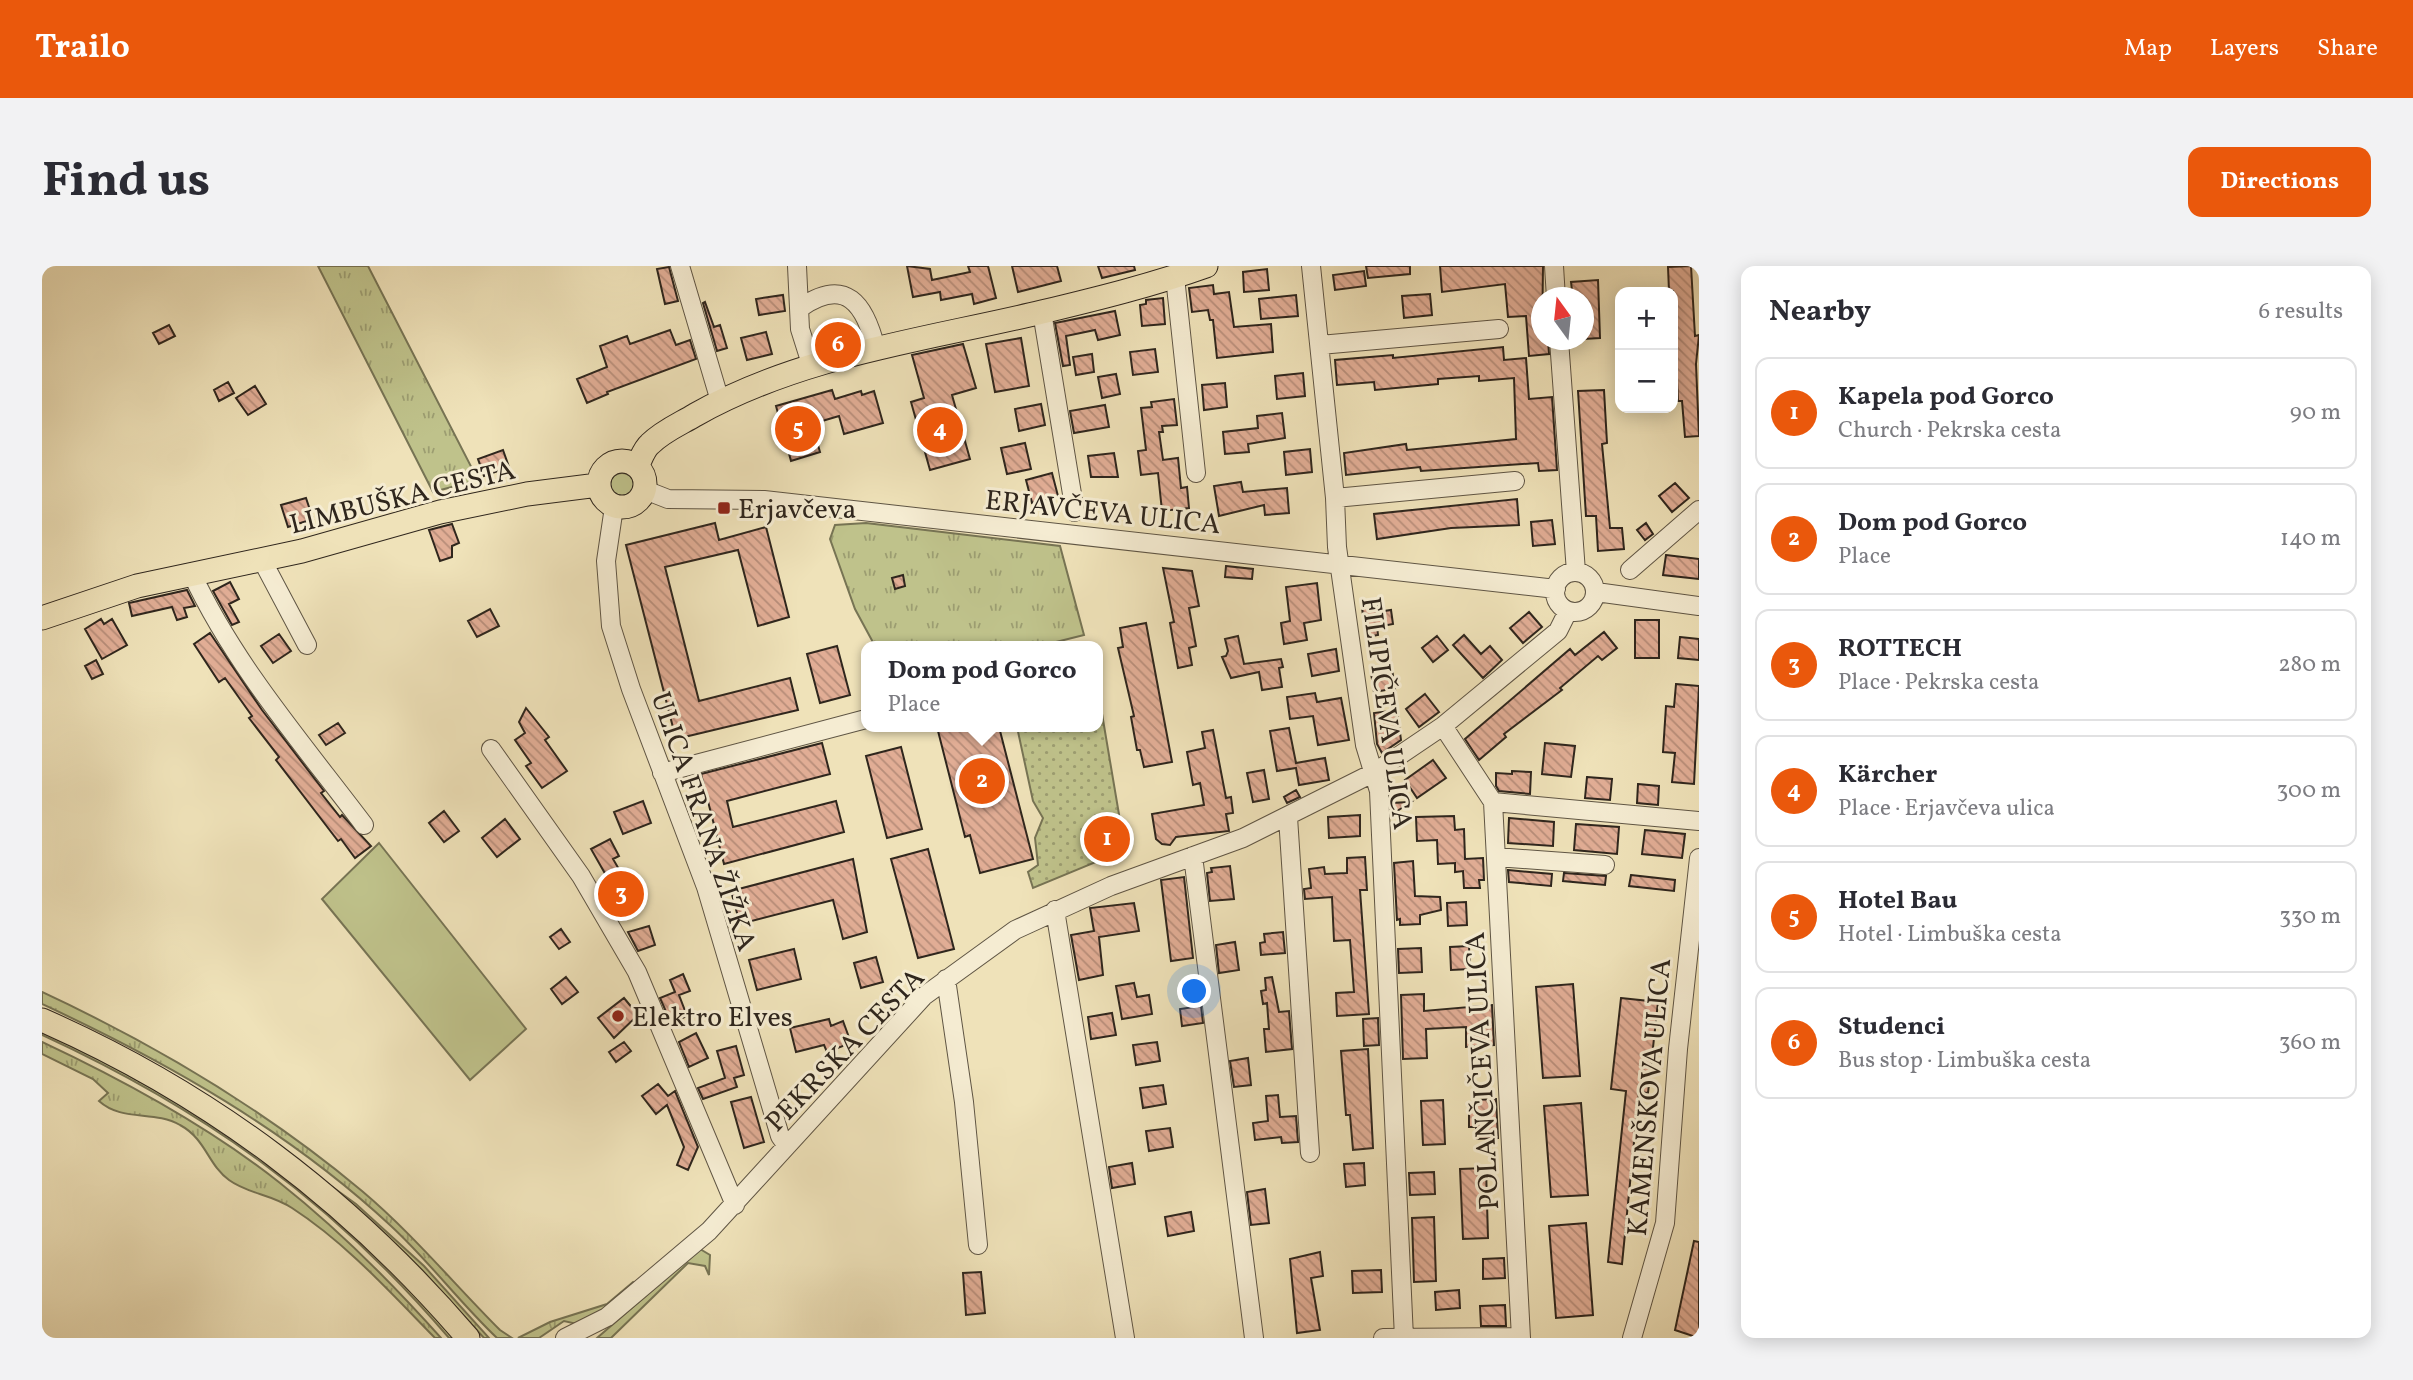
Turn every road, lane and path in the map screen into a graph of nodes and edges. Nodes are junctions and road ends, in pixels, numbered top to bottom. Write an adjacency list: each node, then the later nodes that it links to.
1 (680, 266): 15 (street)
2 (797, 266): 8 (street)
3 (1206, 266): 6 (main road)
4 (1311, 266): 11 (street, FILIPIČEVA ULICA)
5 (1554, 266): 7 (street)
6 (1175, 277): 9 (main road); 17 (street)
7 (1555, 287)
8 (800, 307): 12 (street); 14 (street)
9 (1042, 312): 12 (main road); 24 (street)
10 (1499, 329): 11 (street)
11 (1320, 345): 21 (street, FILIPIČEVA ULICA)
12 (876, 349): 14 (main road)
13 (1560, 350): 28 (street)
14 (812, 367): 15 (main road)
15 (720, 401): 16 (main road)
16 (637, 466): 19 (main road); 20 (main road)
17 (1196, 473)
18 (1516, 481): 21 (street)
19 (598, 485): 22 (main road); 25 (main road, LIMBUŠKA CESTA)
20 (645, 490): 22 (main road); 26 (street, ERJAVČEVA ULICA)
21 (1335, 498): 26 (street, FILIPIČEVA ULICA)
22 (614, 507): 40 (street, ULICA FRANA ŽIŽKA)
23 (1699, 510): 27 (street)
24 (1076, 512)
25 (262, 561): 29 (main road, LIMBUŠKA CESTA); 35 (street, LIMBUŠKA CESTA)
26 (1341, 564): 30 (street, ERJAVČEVA ULICA); 39 (street, FILIPIČEVA ULICA)
27 (1630, 570)
28 (1576, 572): 30 (street); 31 (street)
29 (192, 574): 34 (main road, LIMBUŠKA CESTA); 44 (street)
30 (1556, 589): 33 (street)
31 (1596, 592): 32 (street); 33 (street)
32 (1699, 606)
33 (1568, 611): 37 (street, PEKRSKA CESTA)
34 (42, 618)
35 (307, 645)
36 (861, 720): 40 (street)
37 (1443, 726): 39 (street, PEKRSKA CESTA); 41 (street)
38 (491, 749): 54 (street)
39 (1375, 772): 42 (street, PEKRSKA CESTA); 57 (street, FILIPIČEVA ULICA)
40 (662, 773): 52 (street, ULICA FRANA ŽIŽKA)
41 (1493, 802): 43 (street); 46 (street, POLANČIČEVA ULICA)
42 (1288, 817): 45 (street, PEKRSKA CESTA); 53 (street)
43 (1699, 821)
44 (363, 825)
45 (1193, 856): 49 (street, PEKRSKA CESTA); 62 (street)
46 (1496, 857): 48 (street); 58 (street, POLANČIČEVA ULICA)
47 (1699, 858): 64 (street, KAMENŠKOVA ULICA)
48 (1605, 865)
49 (1055, 910): 50 (street, PEKRSKA CESTA); 61 (street)
50 (946, 979): 52 (street, PEKRSKA CESTA); 55 (street)
51 (42, 1020): 59 (main road)
52 (787, 1146): 54 (street, PEKRSKA CESTA)
53 (1310, 1153)
54 (735, 1205): 56 (street, PEKRSKA CESTA)
55 (978, 1245)
56 (584, 1333): 60 (street, PEKRSKA CESTA)
57 (1404, 1337): 58 (street); 63 (street)
58 (1521, 1337)
59 (468, 1338)
60 (565, 1338)
61 (1125, 1338)
62 (1254, 1338)
63 (1383, 1338)
64 (1632, 1338)

